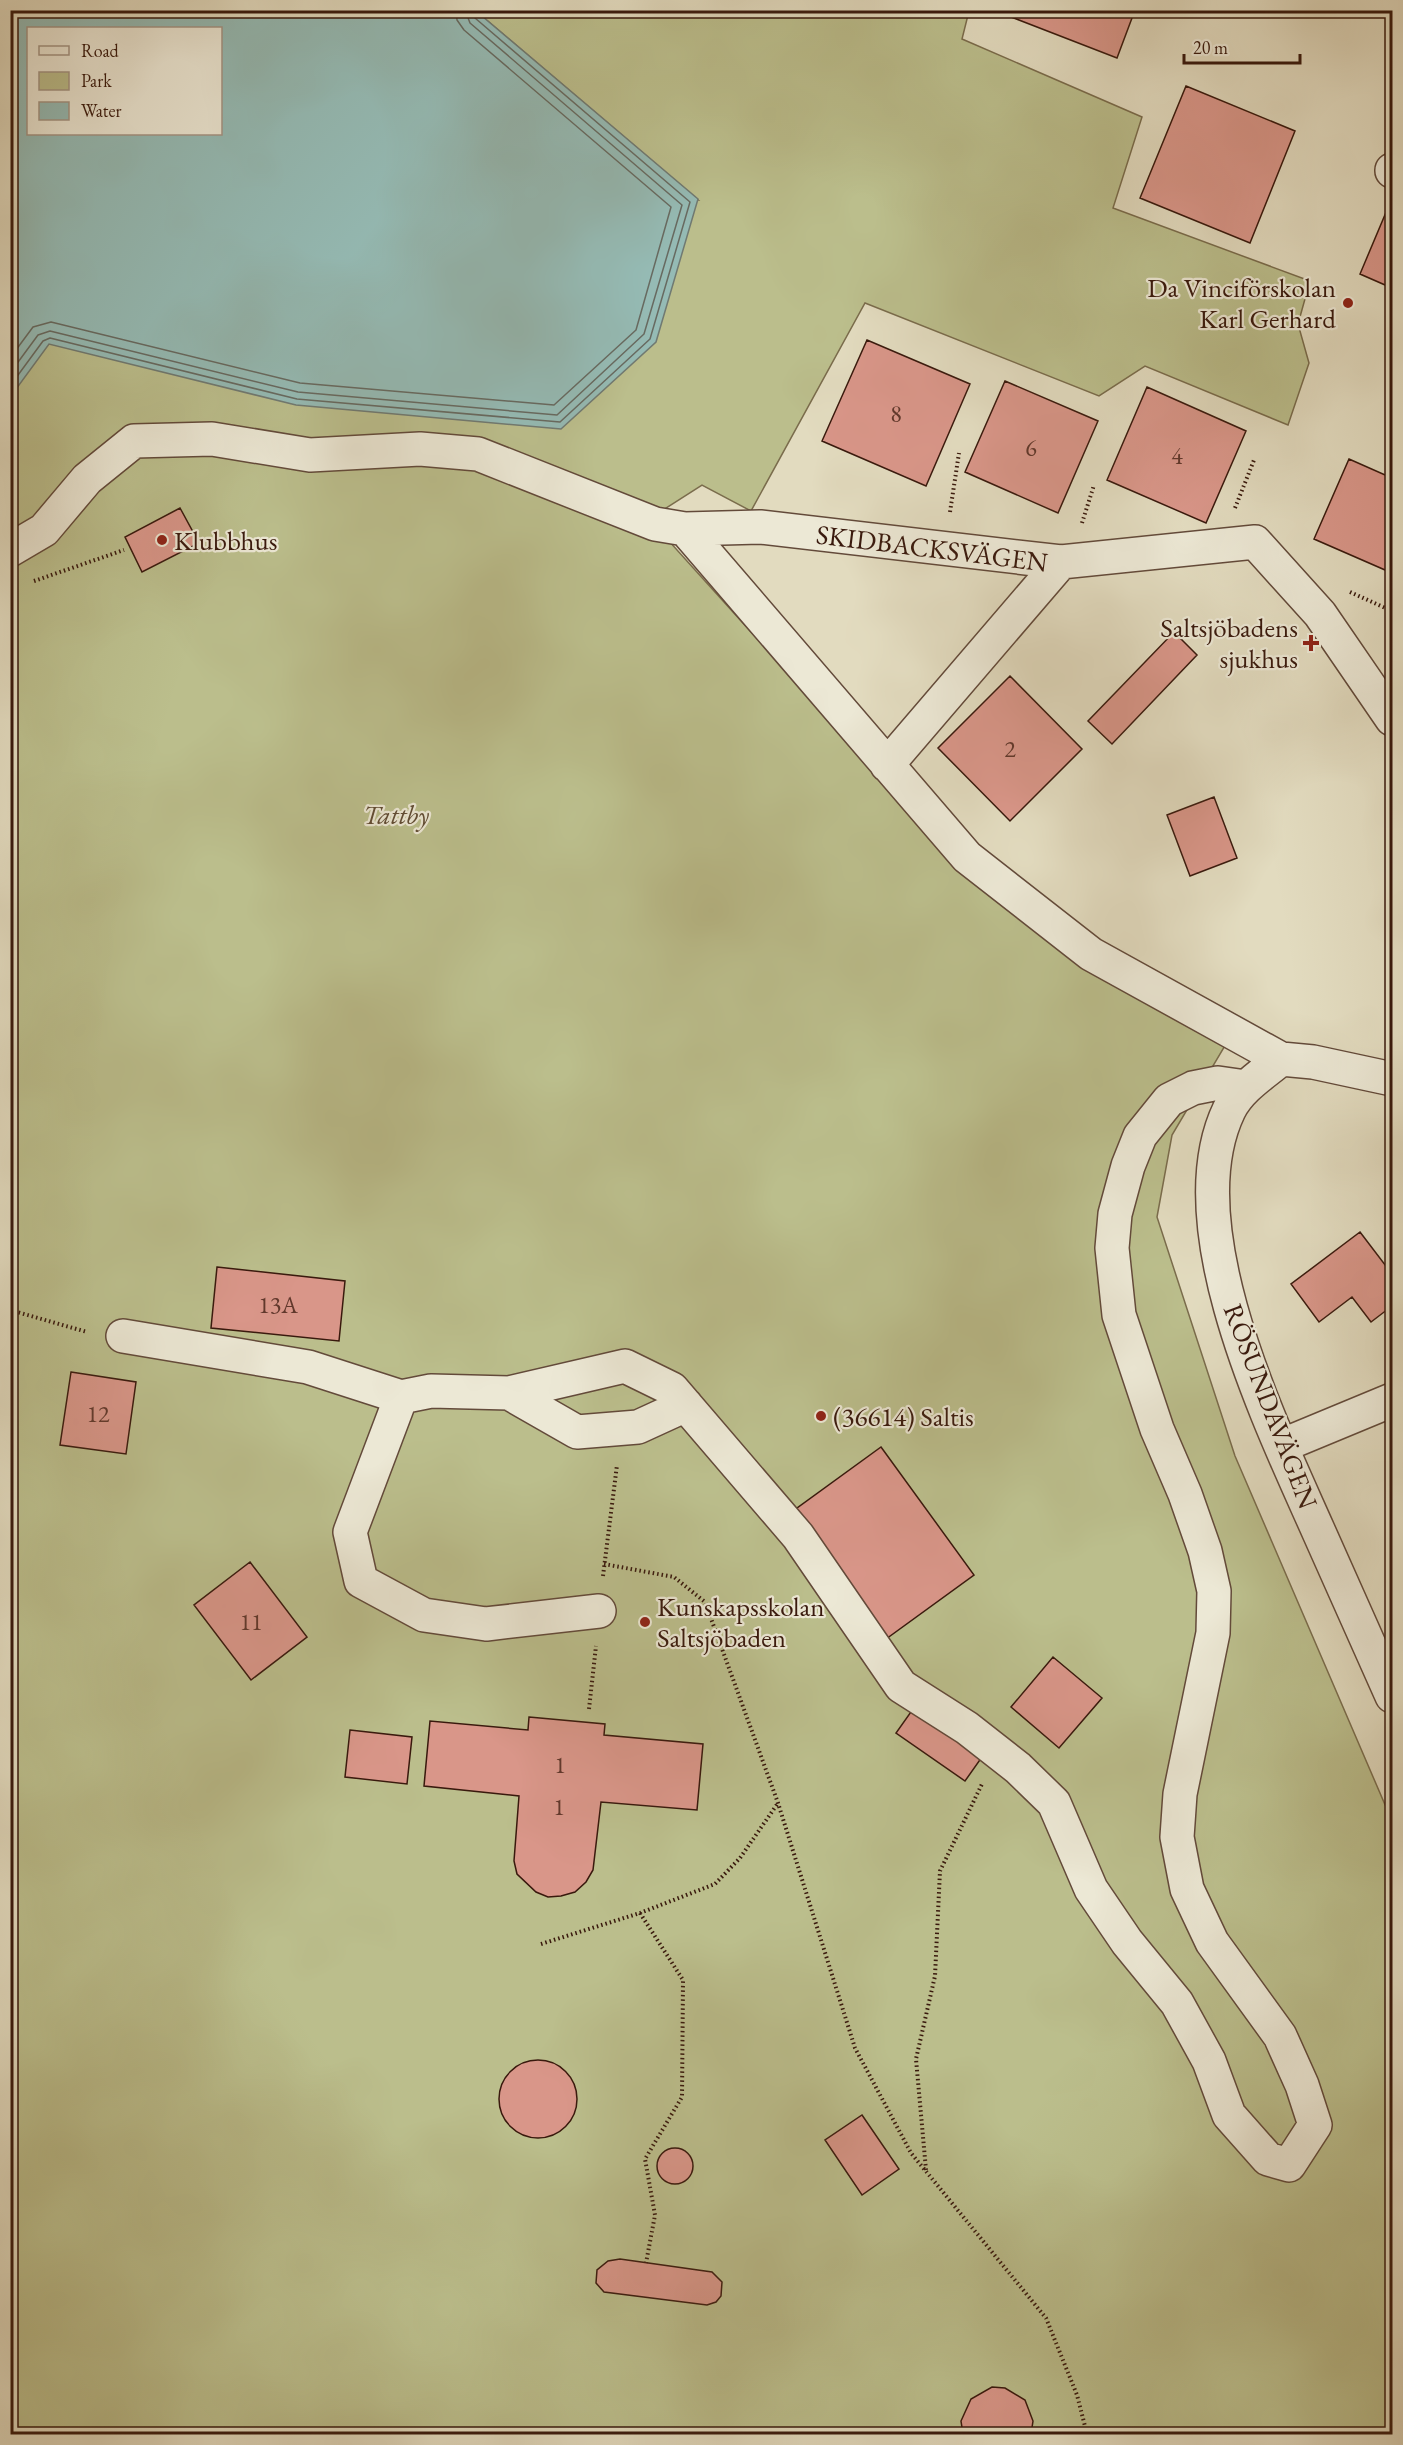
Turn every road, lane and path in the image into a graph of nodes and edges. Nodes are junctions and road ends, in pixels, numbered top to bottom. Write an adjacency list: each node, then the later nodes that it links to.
1 (959, 453): 5 (path)
2 (1254, 460): 4 (path)
3 (685, 529): 5 (street, SKIDBACKSVÄGEN); 6 (street, SKIDBACKSVÄGEN); 11 (street)
4 (1221, 545): 8 (street); 10 (street)
5 (944, 548): 8 (street, SKIDBACKSVÄGEN)
6 (10, 550)
7 (124, 550): 9 (path)
8 (1061, 562): 11 (street, SKIDBACKSVÄGEN)
9 (33, 581)
10 (1392, 719)
11 (887, 765): 12 (street)
12 (1281, 1059): 13 (street); 14 (street, RÖSUNDAVÄGEN)
13 (1392, 1079)
14 (1246, 1087): 23 (street, RÖSUNDAVÄGEN); 30 (street)
15 (10, 1310): 16 (path)
16 (80, 1331)
17 (123, 1336): 19 (street)
18 (509, 1393): 19 (street); 21 (street); 22 (street)
19 (401, 1396): 26 (street)
20 (1392, 1400): 23 (street)
21 (686, 1405): 22 (street); 30 (street)
22 (622, 1428): 24 (path)
23 (1281, 1446): 28 (street, RÖSUNDAVÄGEN)
24 (606, 1547)
25 (604, 1564): 31 (path)
26 (599, 1611)
27 (596, 1644): 29 (path)
28 (1392, 1696)
29 (589, 1710)
30 (997, 1752): 34 (path)
31 (778, 1803): 32 (path); 34 (path)
32 (640, 1913): 33 (path); 35 (path)
33 (541, 1944)
34 (926, 2170): 36 (path)
35 (646, 2263)
36 (1088, 2434)

